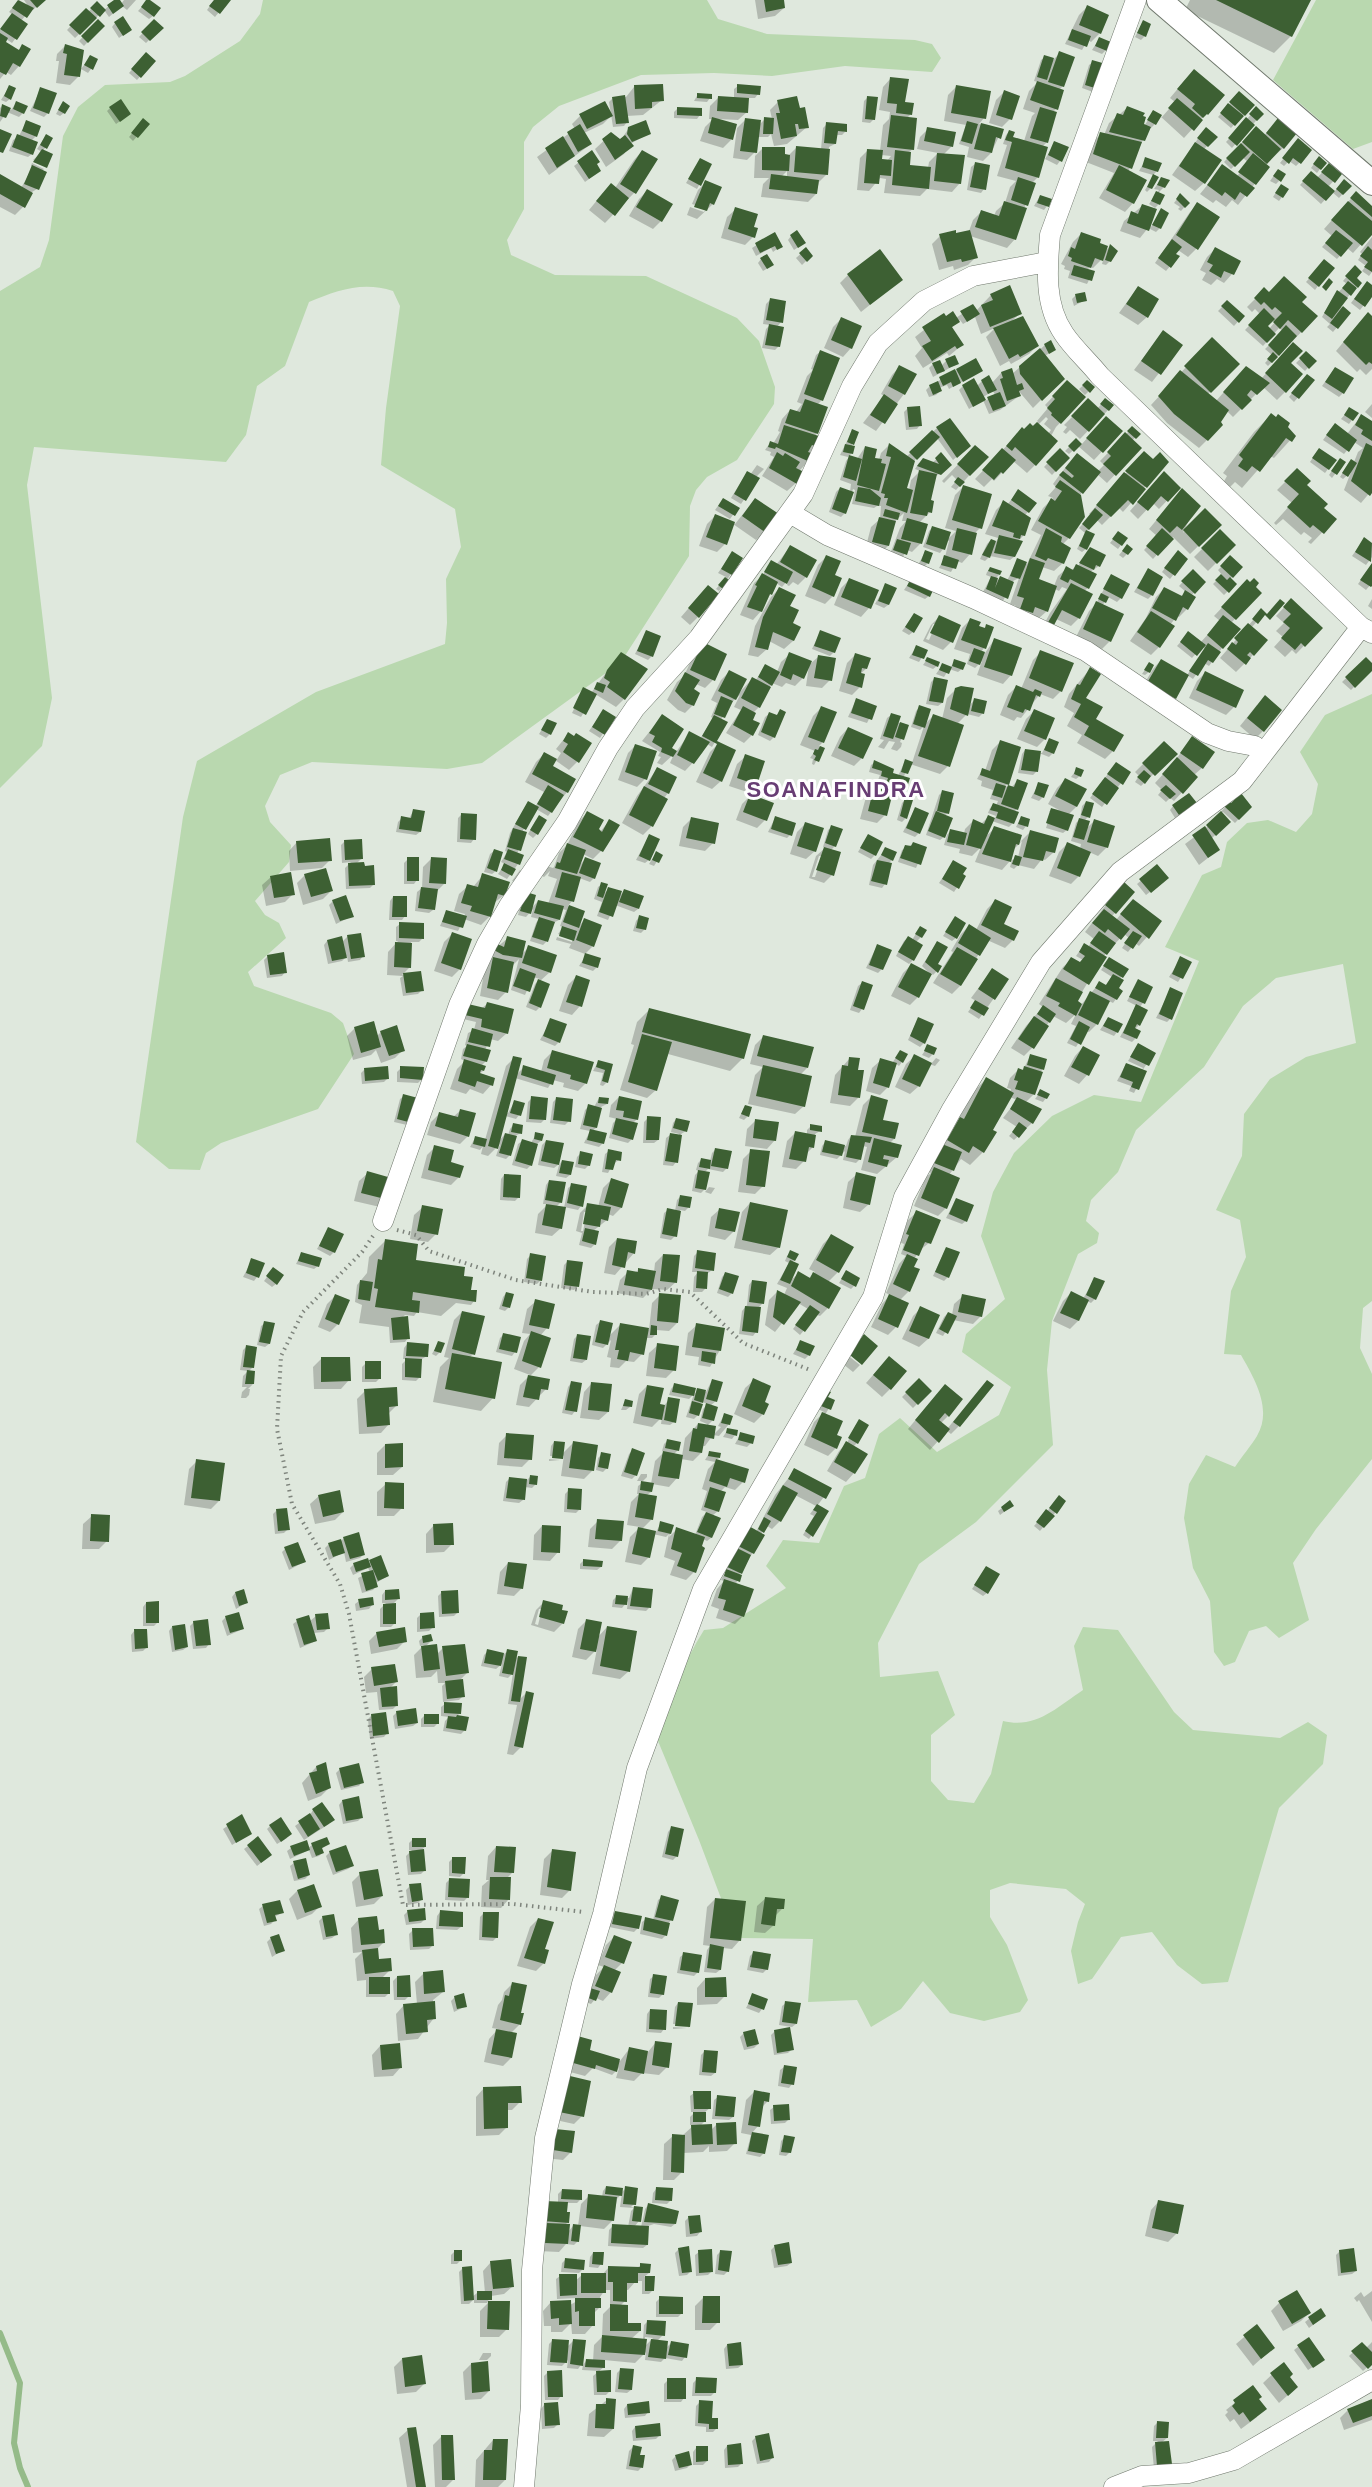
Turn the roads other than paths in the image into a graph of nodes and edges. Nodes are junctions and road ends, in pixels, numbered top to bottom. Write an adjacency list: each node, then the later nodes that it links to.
1 (1136, 0): 5 (street)
2 (1163, 3): 3 (street)
3 (1362, 162): 4 (street)
4 (1372, 183)
5 (1047, 262): 6 (street); 7 (street)
6 (790, 513): 8 (street); 9 (street)
7 (1367, 630): 11 (street)
8 (1255, 746)
9 (383, 1221)
10 (1372, 2380): 12 (street)
11 (524, 2487)
12 (1114, 2487)

